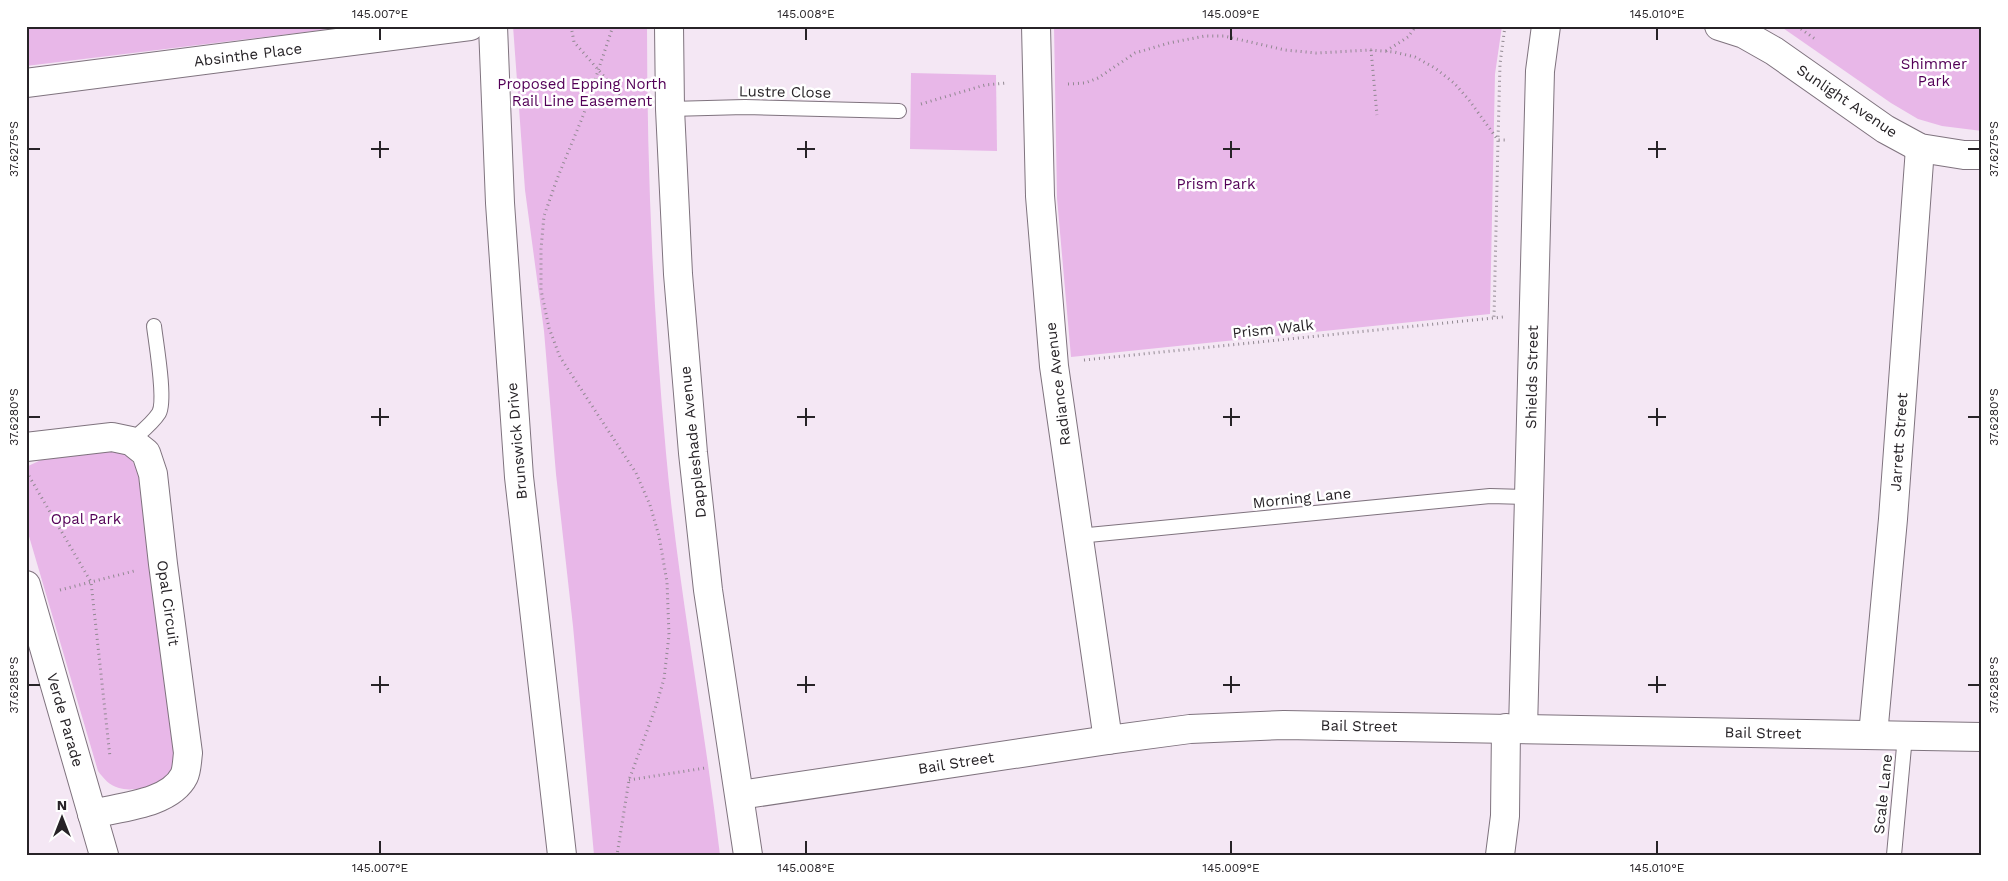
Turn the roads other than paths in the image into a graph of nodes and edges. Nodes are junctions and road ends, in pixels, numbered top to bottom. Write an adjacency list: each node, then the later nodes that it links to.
1 (470, 26): 7 (street, Absinthe Place)
2 (493, 26): 26 (street, Brunswick Drive)
3 (669, 26): 8 (street, Dappleshade Avenue)
4 (1036, 26): 16 (street, Radiance Avenue)
5 (1546, 26): 15 (street, Shields Street)
6 (1719, 26): 10 (street, Sunlight Avenue)
7 (26, 83)
8 (670, 109): 9 (lane, Lustre Close); 23 (street, Dappleshade Avenue)
9 (899, 111)
10 (1920, 148): 11 (street, Sunlight Avenue); 19 (street, Jarrett Street)
11 (1982, 155)
12 (154, 326): 13 (lane)
13 (131, 441): 14 (street); 24 (street, Opal Circuit)
14 (26, 447)
15 (1529, 497): 16 (lane, Morning Lane); 18 (street, Shields Street)
16 (1078, 536): 22 (street, Radiance Avenue)
17 (28, 591): 24 (street, Verde Parade)
18 (1515, 728): 19 (street, Bail Street); 22 (street, Bail Street); 28 (street, Shields Street)
19 (1873, 735): 20 (street, Bail Street)
20 (1905, 736): 21 (street, Bail Street); 29 (lane, Scale Lane)
21 (1982, 737)
22 (1108, 740): 23 (street, Bail Street)
23 (740, 796): 27 (street, Dappleshade Avenue)
24 (92, 814): 25 (street, Verde Parade)
25 (104, 855)
26 (562, 855)
27 (748, 855)
28 (1500, 855)
29 (1894, 855)

